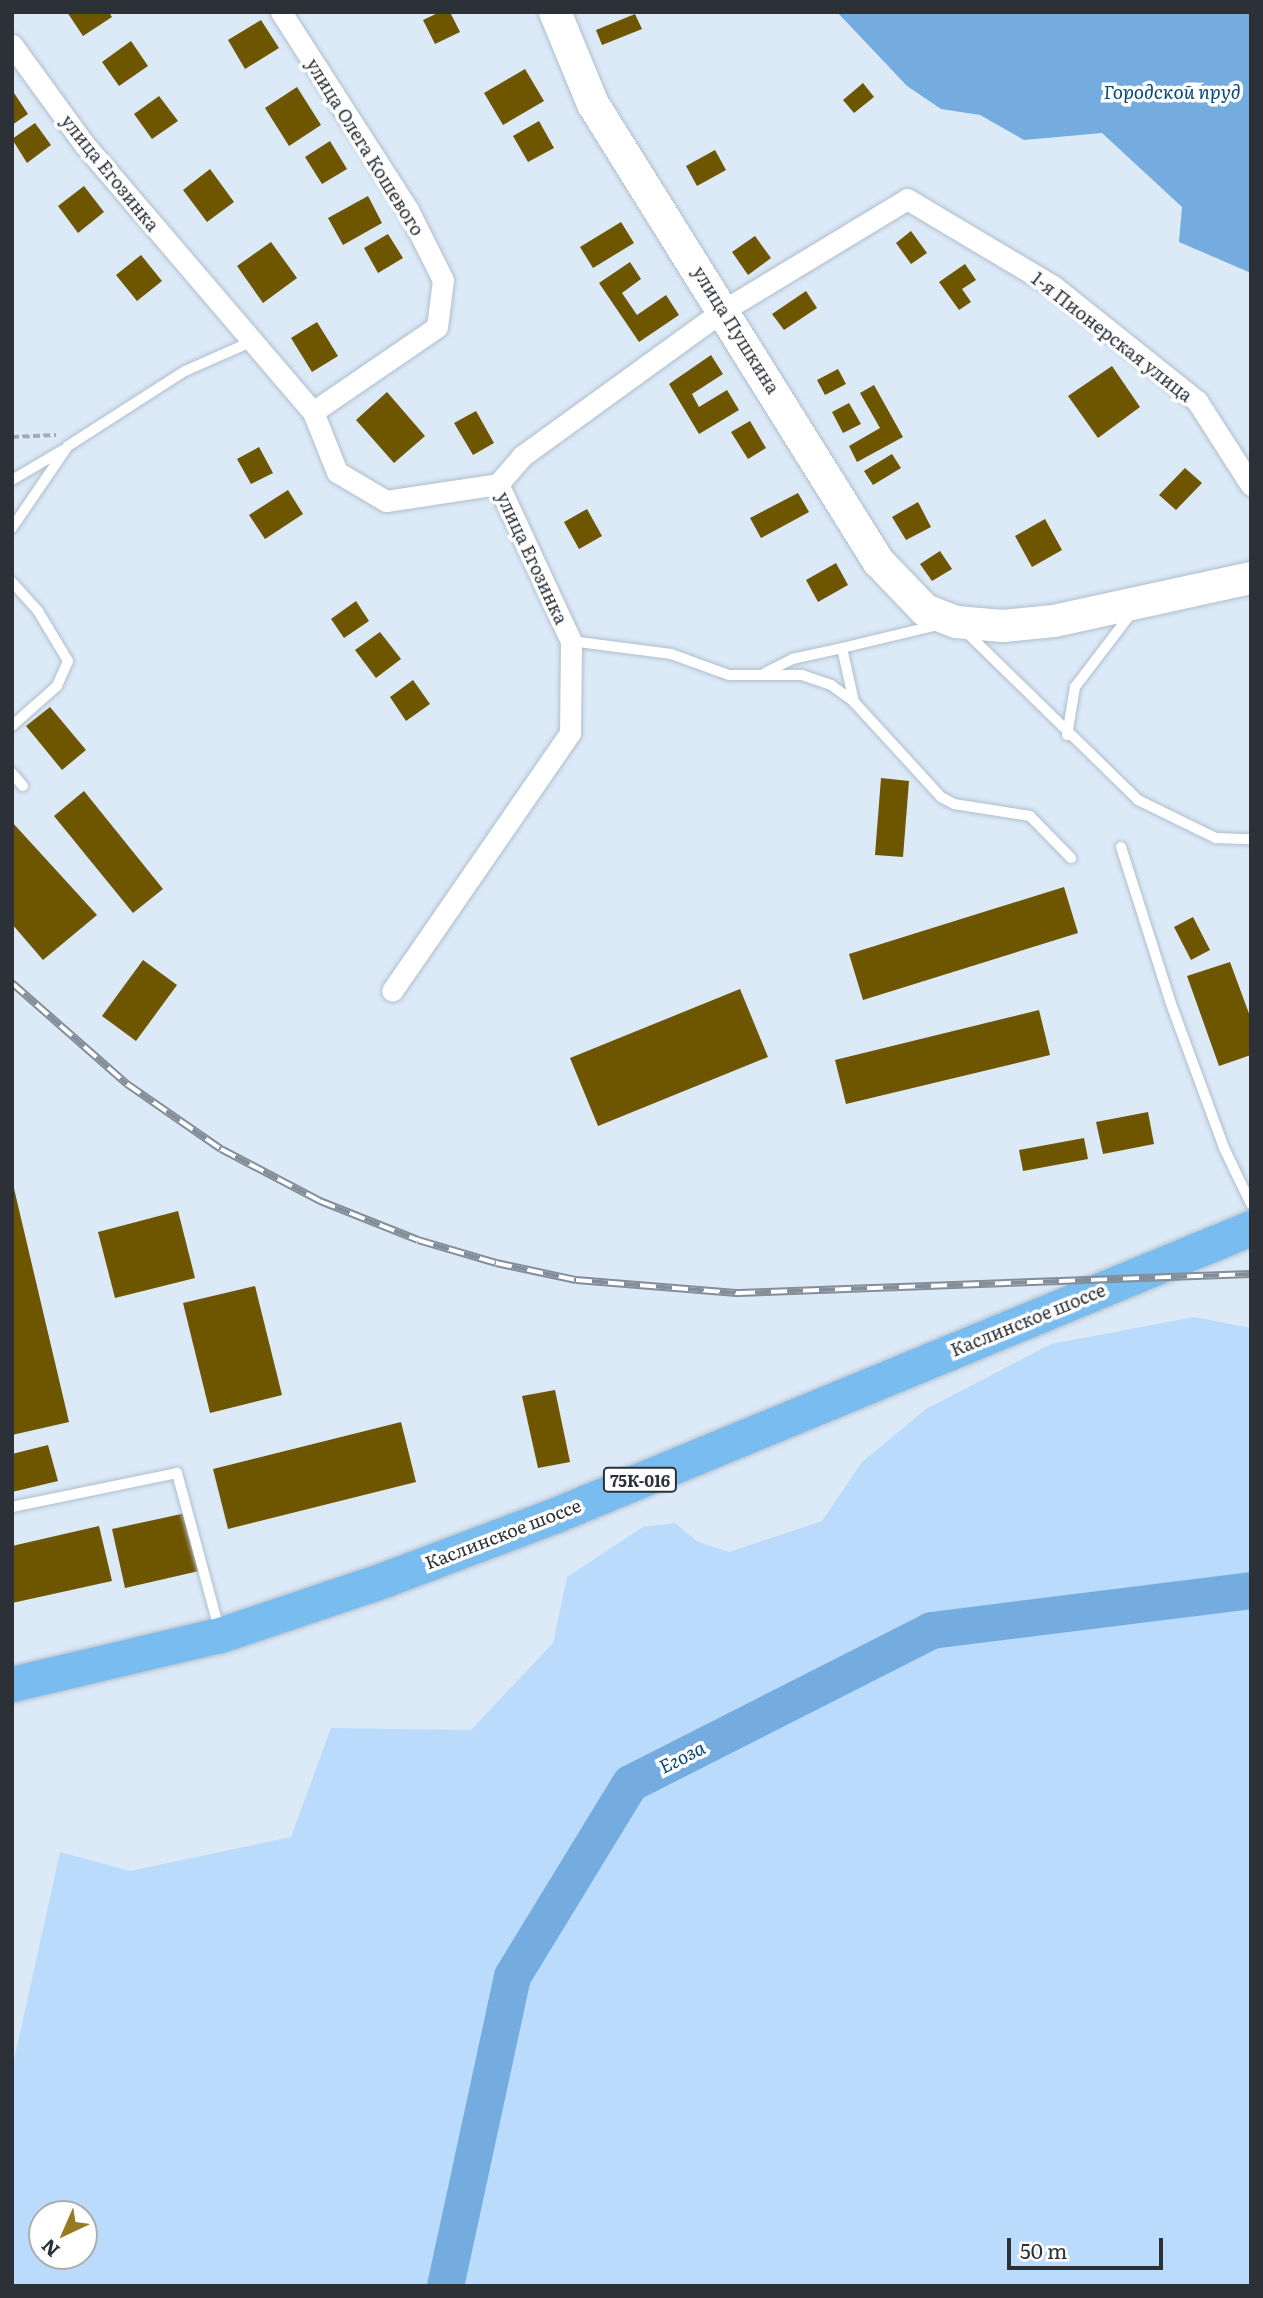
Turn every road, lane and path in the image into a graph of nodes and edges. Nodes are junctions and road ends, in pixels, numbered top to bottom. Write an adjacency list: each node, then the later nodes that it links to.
1 (281, 12): 6 (street, улица Олега Кошевого)
2 (552, 19): 4 (street, улица Пушкина)
3 (12, 44): 5 (street, улица Егозинка)
4 (724, 310): 11 (street); 12 (street, 1-я Пионерская улица); 17 (street, улица Пушкина)
5 (253, 341): 6 (street, улица Егозинка); 7 (lane)
6 (313, 412): 11 (street, улица Егозинка)
7 (87, 434): 8 (path); 9 (lane)
8 (12, 437)
9 (68, 446): 10 (lane); 13 (lane)
10 (12, 480)
11 (498, 484): 18 (street, улица Егозинка)
12 (1251, 485)
13 (12, 528)
14 (1251, 578): 16 (street)
15 (12, 582): 22 (lane)
16 (1141, 602): 17 (street); 23 (lane)
17 (956, 622): 19 (lane); 23 (lane)
18 (571, 641): 20 (lane); 29 (street, улица Егозинка)
19 (842, 648): 20 (lane); 21 (lane)
20 (761, 675): 21 (lane)
21 (854, 702): 28 (lane)
22 (12, 726)
23 (1067, 735): 26 (lane)
24 (12, 773): 25 (lane)
25 (23, 786)
26 (1251, 839)
27 (1121, 847): 30 (lane)
28 (1071, 858)
29 (392, 991)
30 (1251, 1204)
31 (1251, 1228): 33 (main road, Каслинское шоссе / 75К-016)
32 (12, 1507): 33 (lane)
33 (220, 1635): 34 (main road, Каслинское шоссе / 75К-016)
34 (12, 1684)

